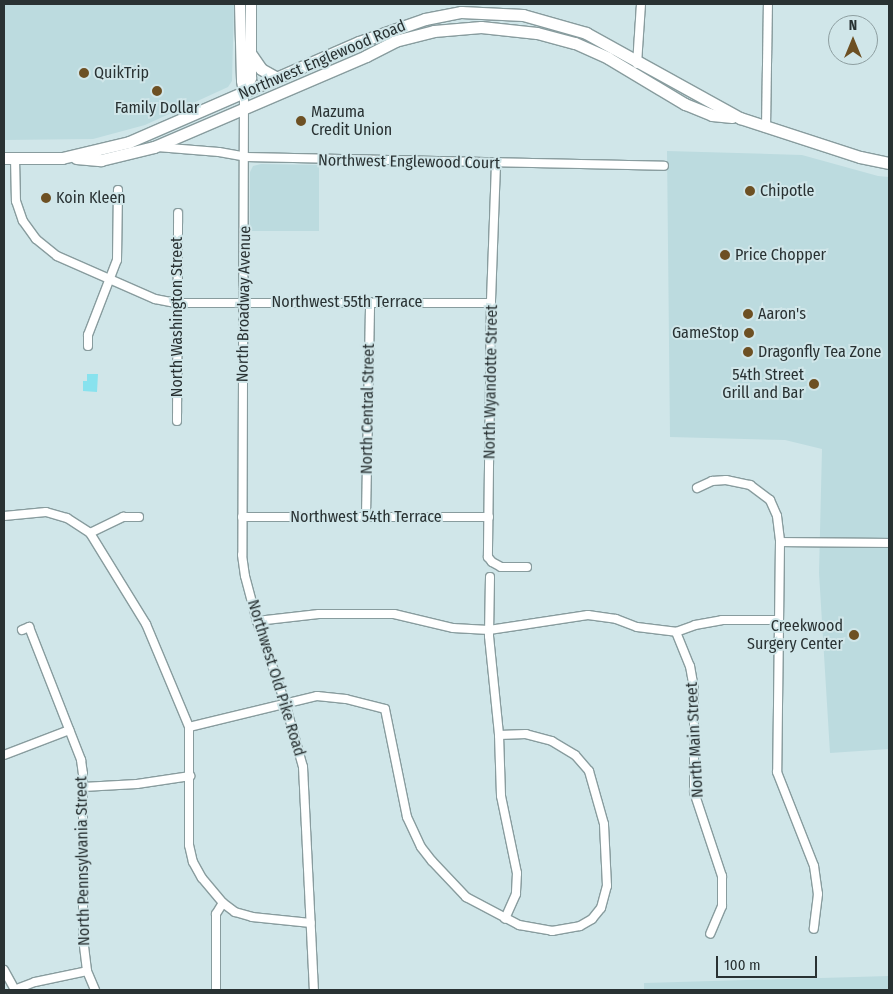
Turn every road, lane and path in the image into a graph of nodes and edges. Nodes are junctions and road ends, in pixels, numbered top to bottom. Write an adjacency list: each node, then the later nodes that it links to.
1 (240, 4): 10 (street, North Broadway Avenue)
2 (251, 4): 6 (street, North Broadway Avenue)
3 (642, 4): 7 (street)
4 (768, 4): 13 (street)
5 (461, 8): 7 (main road, Northwest Englewood Road); 9 (main road, Northwest Englewood Road)
6 (250, 53): 9 (main road); 10 (street, North Broadway Avenue)
7 (638, 60): 8 (street); 12 (main road, Northwest Englewood Road)
8 (636, 74): 11 (main road, Northwest Englewood Road); 12 (main road, Northwest Englewood Road)
9 (277, 78): 10 (main road, Northwest Englewood Road)
10 (244, 92): 11 (street, North Broadway Avenue); 15 (main road, Northwest Englewood Road)
11 (244, 108): 14 (main road, Northwest Englewood Road); 17 (street, North Broadway Avenue)
12 (740, 118): 13 (main road)
13 (766, 128): 18 (main road)
14 (154, 147): 15 (main road, Northwest Englewood Road); 17 (street, Northwest Englewood Court)
15 (67, 157): 16 (main road, Northwest Englewood Road)
16 (9, 158): 23 (street, Northwest 55th Terrace)
17 (246, 158): 19 (street, Northwest Englewood Court); 24 (street, North Broadway Avenue)
18 (889, 163)
19 (496, 164): 20 (street, Northwest Englewood Court); 27 (street, North Wyandotte Street)
20 (664, 166)
21 (118, 190): 23 (street)
22 (178, 213): 26 (street, North Washington Street)
23 (110, 280): 26 (street, Northwest 55th Terrace); 28 (street)
24 (244, 302): 25 (street, Northwest 55th Terrace); 26 (street, Northwest 55th Terrace); 35 (street, North Broadway Avenue)
25 (370, 302): 27 (street, Northwest 55th Terrace); 32 (street, North Central Street)
26 (176, 303): 29 (street, North Washington Street)
27 (492, 303): 33 (street, North Wyandotte Street)
28 (88, 346)
29 (176, 421)
30 (697, 488): 37 (street)
31 (4, 516): 36 (street)
32 (366, 516): 33 (street, Northwest 54th Terrace); 35 (street, Northwest 54th Terrace)
33 (489, 516): 39 (street, North Wyandotte Street)
34 (139, 517): 36 (street)
35 (242, 517): 42 (street, Northwest Old Pike Road)
36 (90, 533): 47 (street)
37 (780, 542): 38 (street); 41 (street)
38 (889, 543)
39 (527, 567)
40 (490, 578): 44 (street)
41 (779, 620): 45 (street); 56 (street)
42 (257, 621): 44 (street); 46 (street, Northwest Old Pike Road)
43 (22, 630): 48 (street, North Pennsylvania Street)
44 (489, 630): 45 (street); 49 (street)
45 (676, 632): 57 (street, North Main Street)
46 (285, 703): 47 (street); 54 (street); 55 (street, Northwest Old Pike Road)
47 (189, 727): 51 (street)
48 (70, 730): 50 (street); 52 (street, North Pennsylvania Street)
49 (499, 735): 54 (street); 54 (street)
50 (4, 755)
51 (190, 776): 52 (street); 53 (street)
52 (83, 787): 59 (street, North Pennsylvania Street)
53 (223, 903): 55 (street); 62 (street)
54 (506, 919)
55 (311, 923): 63 (street, Northwest Old Pike Road)
56 (814, 929)
57 (710, 934)
58 (4, 970): 60 (street)
59 (87, 971): 60 (street); 61 (street, North Pennsylvania Street)
60 (14, 990)
61 (96, 990)
62 (216, 990)
63 (314, 990)

